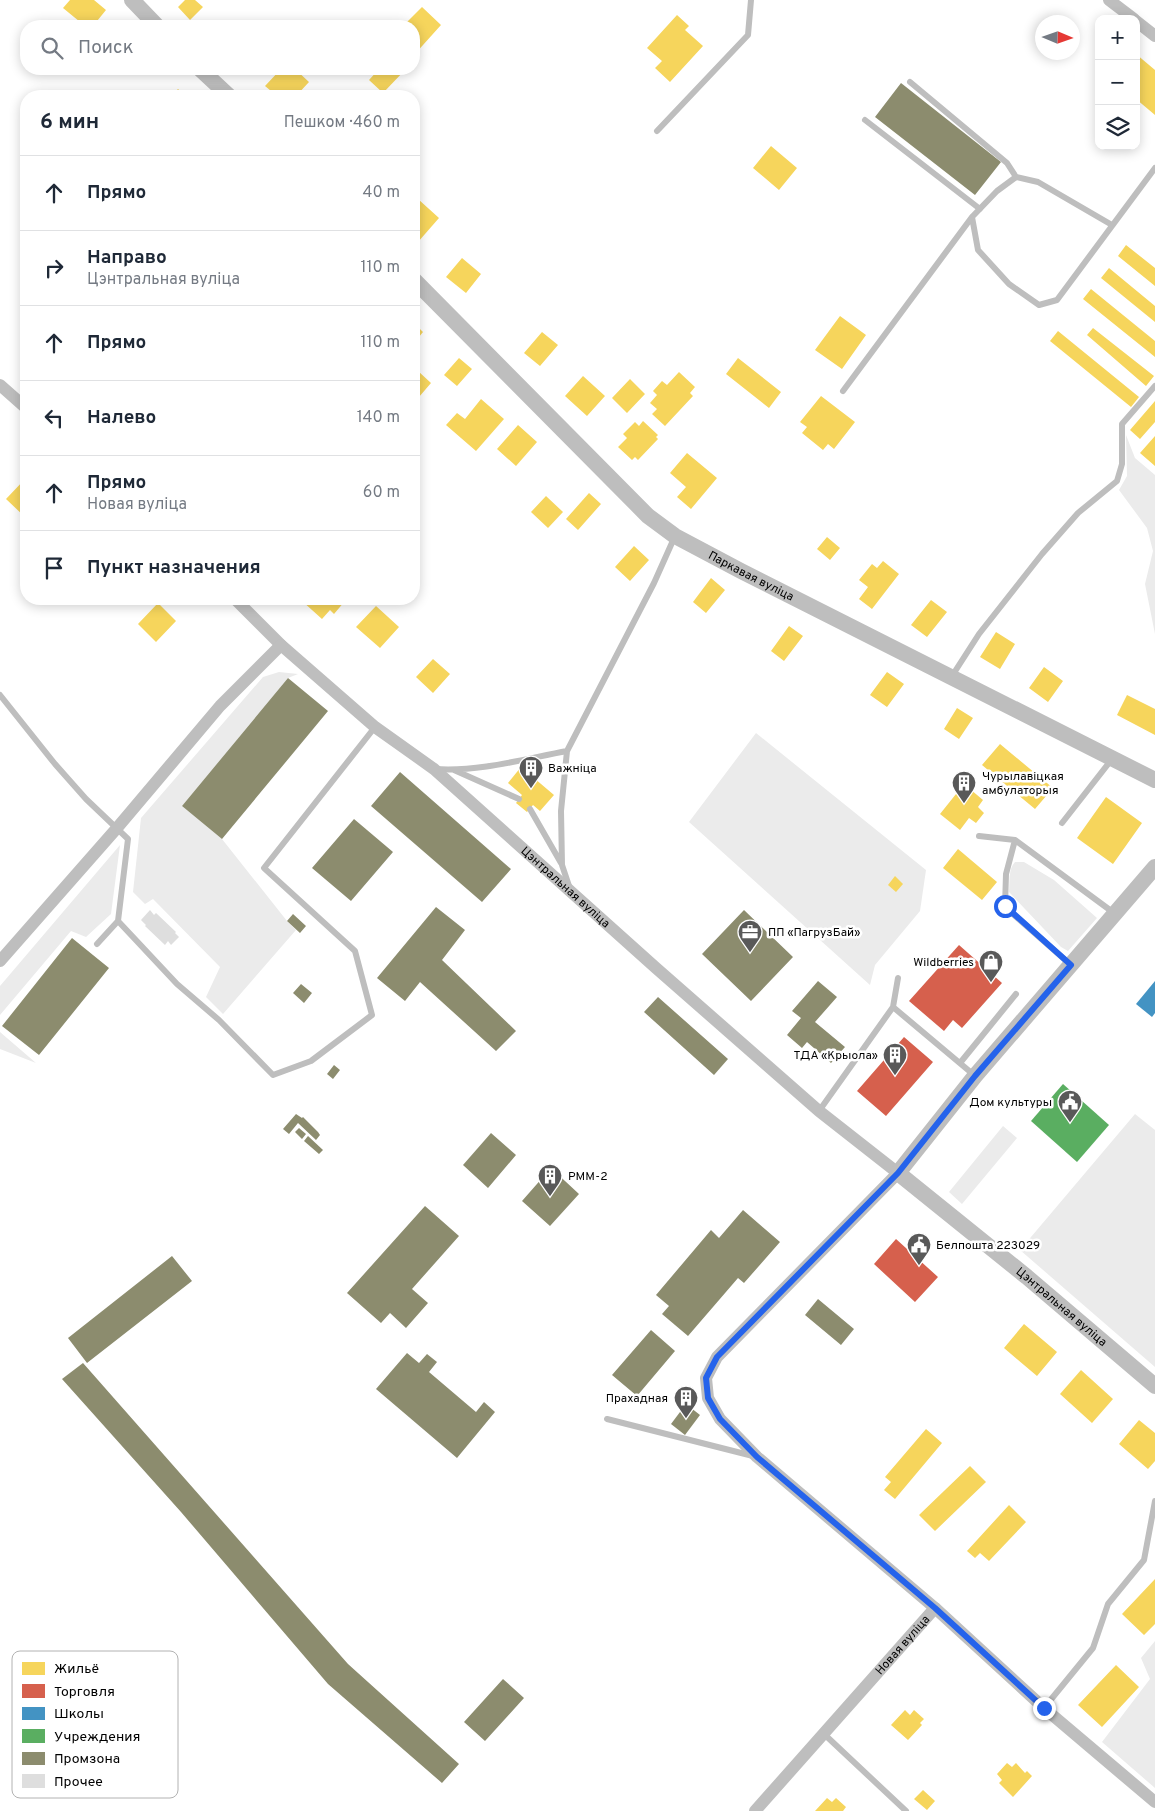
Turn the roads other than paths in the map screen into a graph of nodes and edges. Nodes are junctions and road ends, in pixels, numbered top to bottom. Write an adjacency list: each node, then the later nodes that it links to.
1 (132, 0): 5 (street)
2 (751, 0): 12 (lane)
3 (1109, 0): 4 (street)
4 (1128, 15)
5 (151, 20)
6 (1140, 24): 7 (street)
7 (1155, 36)
8 (206, 75): 10 (street)
9 (910, 82): 14 (lane)
10 (222, 90)
11 (865, 120): 15 (lane)
12 (657, 131)
13 (1155, 168): 17 (lane)
14 (1016, 177): 15 (lane); 17 (lane)
15 (980, 209): 16 (lane)
16 (972, 217): 17 (lane); 21 (lane)
17 (1112, 225)
18 (420, 286): 23 (street, Паркавая вуліца)
19 (0, 385): 22 (street)
20 (1155, 386): 26 (lane)
21 (844, 391)
22 (20, 403)
23 (675, 536): 26 (street, Паркавая вуліца); 29 (lane)
24 (242, 605): 25 (street, Цэнтральная вуліца)
25 (281, 645): 28 (street, Цэнтральная вуліца); 37 (street)
26 (951, 677): 30 (street, Паркавая вуліца)
27 (0, 695): 37 (lane)
28 (375, 727): 31 (street, Цэнтральная вуліца); 44 (lane)
29 (567, 751): 32 (lane); 40 (lane)
30 (1113, 758): 33 (street, Паркавая вуліца); 36 (lane)
31 (434, 769): 32 (lane); 42 (street, Цэнтральная вуліца)
32 (454, 770): 34 (lane)
33 (1155, 780)
34 (518, 799)
35 (530, 809): 40 (lane)
36 (1062, 823)
37 (117, 828): 44 (lane); 46 (street)
38 (979, 836): 39 (lane)
39 (1015, 840): 43 (lane); 47 (lane)
40 (562, 864): 42 (lane)
41 (1155, 867): 43 (street)
42 (570, 889): 53 (street, Цэнтральная вуліца)
43 (1115, 914): 47 (street)
44 (118, 922): 45 (lane)
45 (97, 944)
46 (0, 961)
47 (1071, 965): 52 (street)
48 (898, 978): 50 (lane)
49 (1016, 994): 51 (lane)
50 (893, 1007): 51 (lane); 53 (lane)
51 (960, 1063): 52 (lane)
52 (975, 1076): 54 (street)
53 (819, 1111): 54 (street, Цэнтральная вуліца)
54 (898, 1173): 55 (street, Цэнтральная вуліца); 57 (street)
55 (1155, 1386)
56 (607, 1419): 57 (lane)
57 (757, 1457): 59 (street)
58 (1155, 1501): 60 (lane)
59 (935, 1608): 60 (street, Новая вуліца); 61 (street, Новая вуліца)
60 (1044, 1708): 62 (street, Новая вуліца)
61 (824, 1734): 63 (street, Новая вуліца); 64 (lane)
62 (1155, 1802)
63 (755, 1811)
64 (906, 1811)

